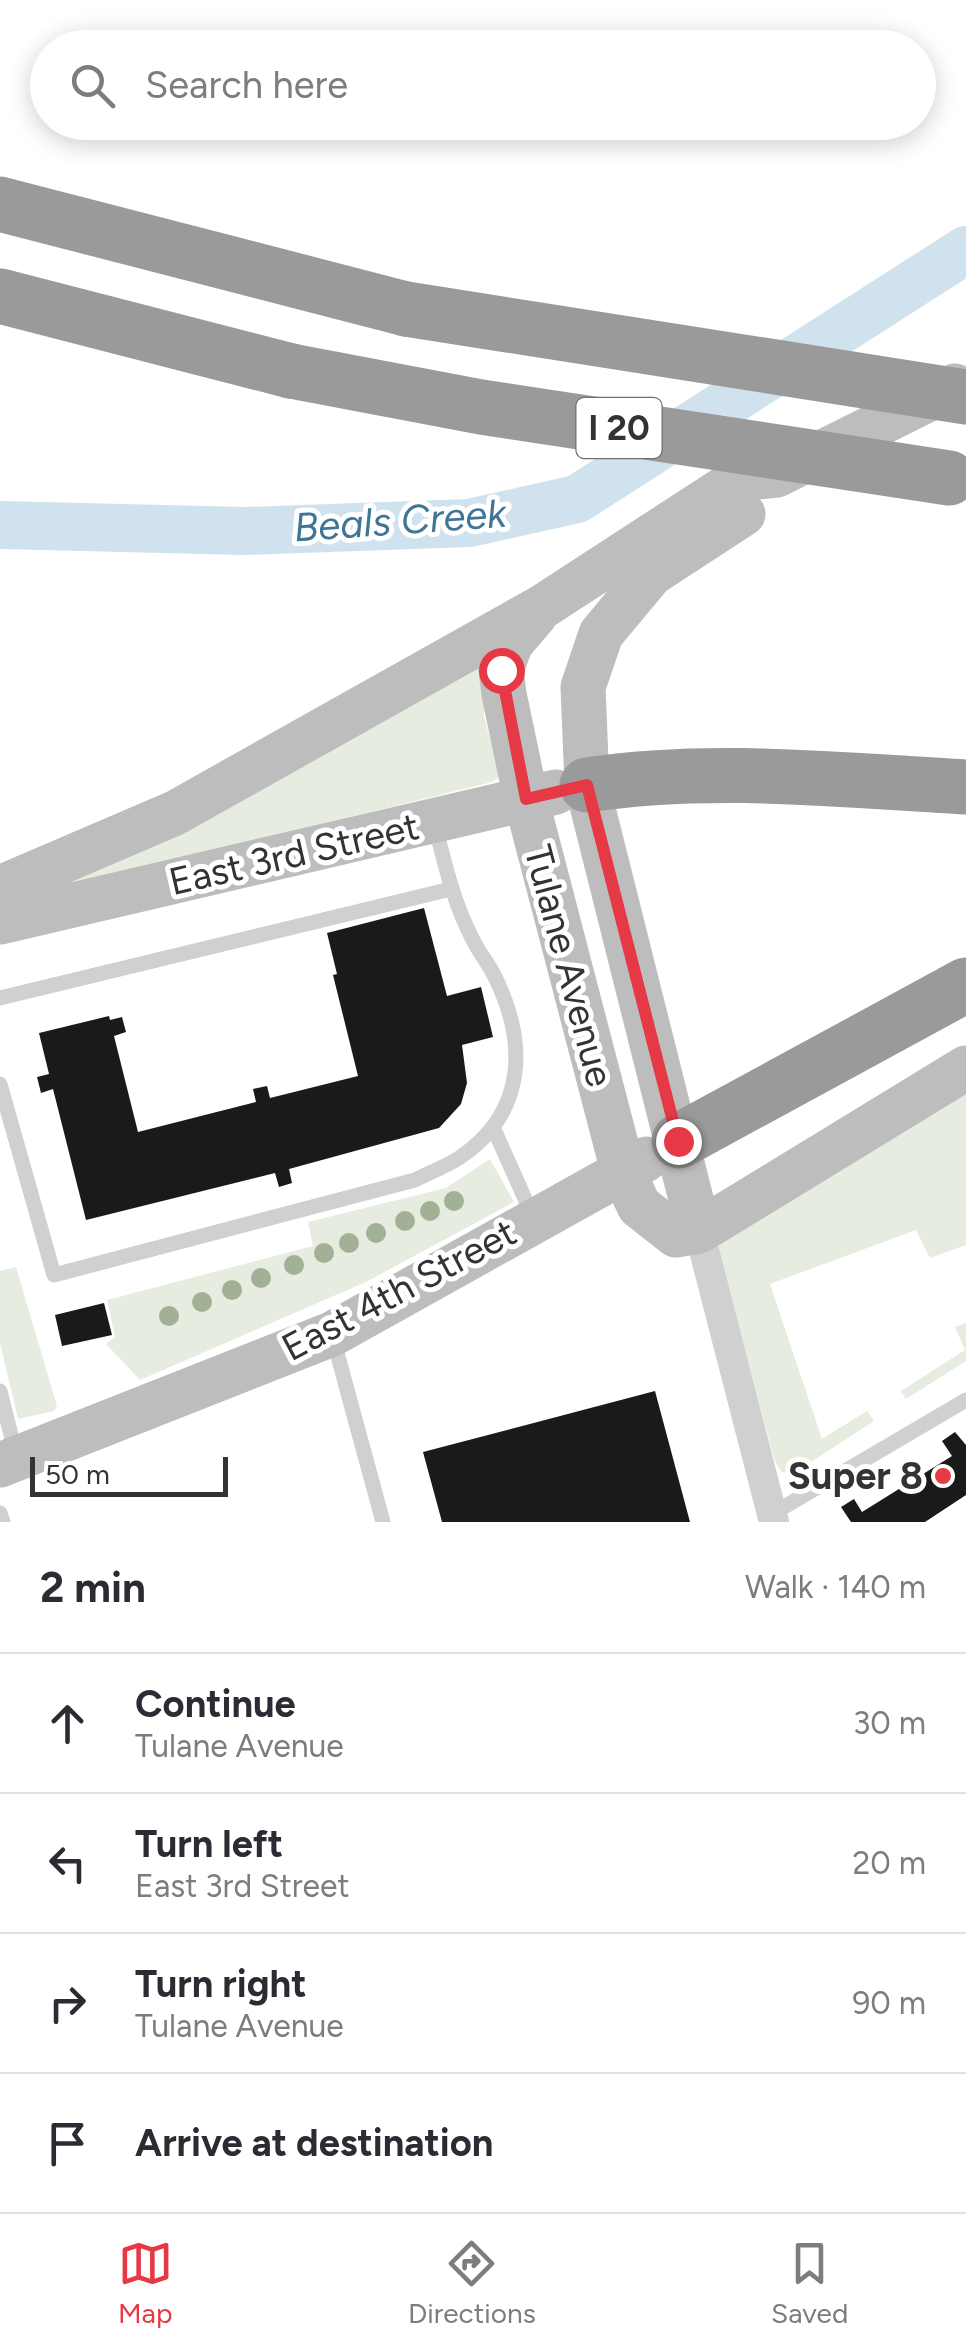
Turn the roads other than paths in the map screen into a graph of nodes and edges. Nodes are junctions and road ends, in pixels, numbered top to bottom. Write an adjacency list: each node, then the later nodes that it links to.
1 (0, 204): 4 (highway, I 20, bridge)
2 (0, 296): 6 (highway, I 20, bridge)
3 (966, 380): 5 (main road)
4 (966, 397)
5 (777, 475): 7 (main road); 8 (main road, Tulane Avenue)
6 (958, 479)
7 (542, 607): 10 (main road, Tulane Avenue); 12 (main road)
8 (587, 785): 9 (highway); 10 (main road, East 3rd Street); 20 (main road, Tulane Avenue)
9 (966, 787)
10 (526, 799): 11 (main road, East 3rd Street); 21 (main road, Tulane Avenue)
11 (434, 821): 13 (lane); 14 (main road, East 3rd Street)
12 (0, 888)
13 (451, 889): 16 (lane); 19 (lane)
14 (0, 922)
15 (966, 985): 20 (highway)
16 (0, 998)
17 (966, 1068): 23 (main road)
18 (0, 1084): 19 (lane)
19 (493, 1127): 22 (lane)
20 (678, 1141): 21 (main road, East 4th Street); 23 (main road, Tulane Avenue)
21 (623, 1172): 22 (main road, East 4th Street); 23 (main road, Tulane Avenue)
22 (534, 1219): 24 (main road, East 4th Street)
23 (699, 1230): 29 (street, Tulane Avenue)
24 (332, 1334): 27 (main road, East 4th Street); 31 (lane)
25 (0, 1391): 27 (lane)
26 (966, 1400): 29 (lane)
27 (8, 1462)
28 (0, 1513): 30 (lane)
29 (774, 1518)
30 (2, 1522)
31 (382, 1522)

